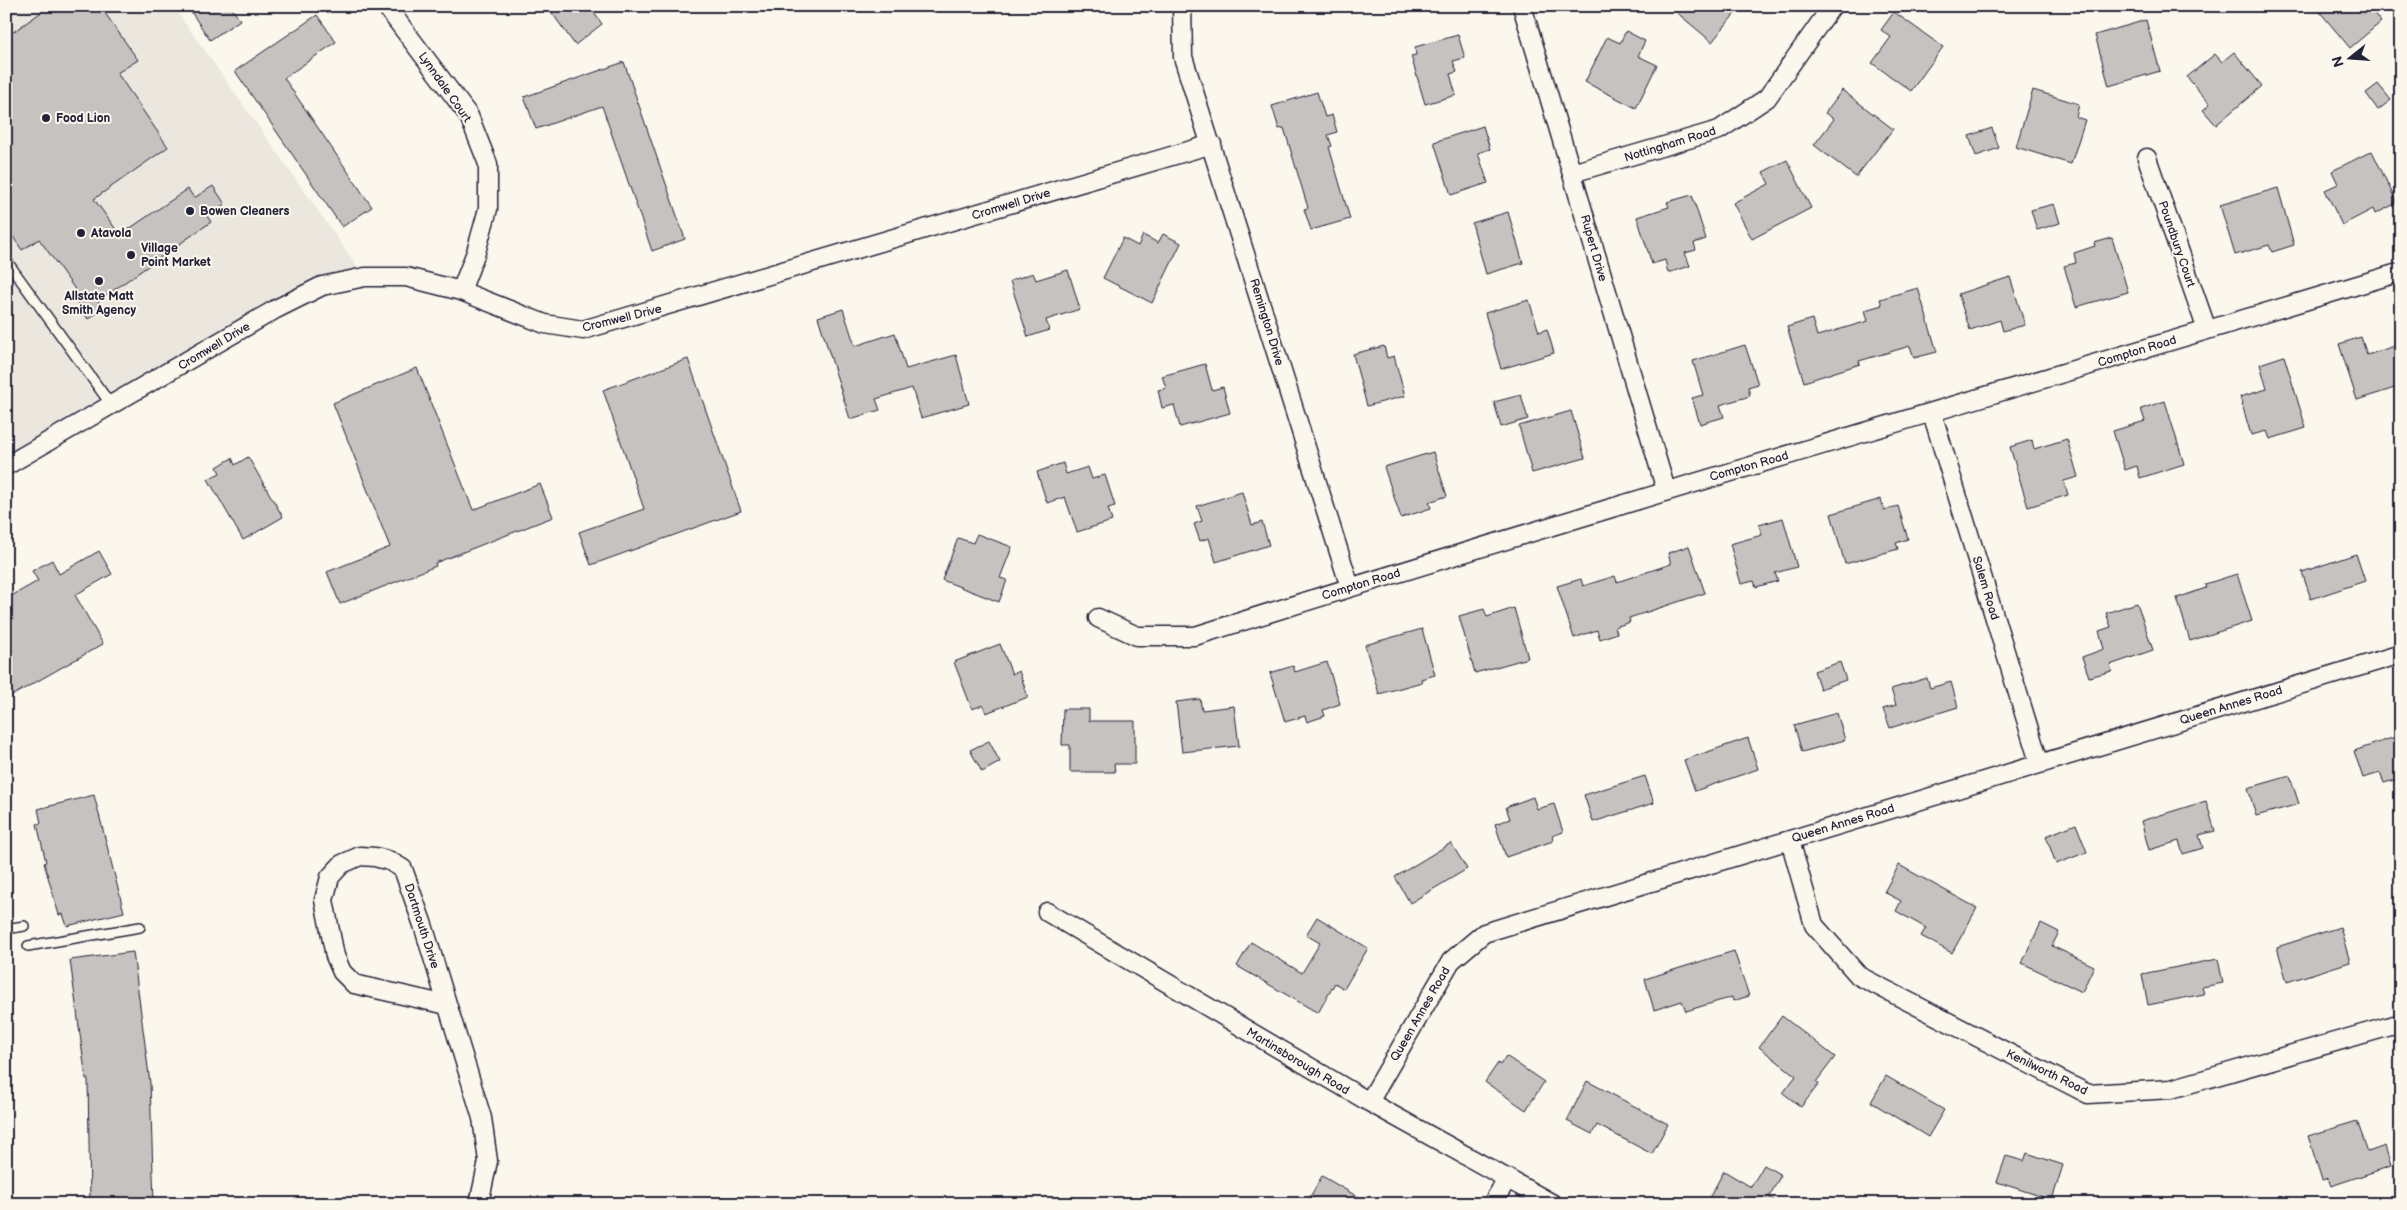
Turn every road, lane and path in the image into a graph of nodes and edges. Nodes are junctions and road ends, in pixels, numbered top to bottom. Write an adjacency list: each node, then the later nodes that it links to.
1 (386, 6): 10 (street, Lynndale Court)
2 (1182, 6): 5 (street, Remington Drive)
3 (1522, 6): 7 (street, Rupert Drive)
4 (1832, 6): 7 (street, Nottingham Road)
5 (1212, 144): 10 (street, Cromwell Drive); 16 (street, Remington Drive)
6 (2147, 158): 11 (street, Poundbury Court)
7 (1572, 173): 15 (street, Rupert Drive)
8 (6, 260): 12 (lane)
9 (2401, 272): 11 (street, Compton Road)
10 (461, 291): 12 (street, Cromwell Drive)
11 (2207, 330): 13 (street, Compton Road)
12 (112, 406): 14 (street, Cromwell Drive)
13 (1932, 413): 15 (street, Compton Road); 19 (street, Salem Road)
14 (6, 466)
15 (1666, 490): 16 (street, Compton Road)
16 (1350, 587): 17 (street, Compton Road)
17 (1098, 618)
18 (2401, 654): 19 (street, Queen Annes Road)
19 (2039, 762): 20 (street, Queen Annes Road)
20 (1790, 840): 27 (street, Kenilworth Road); 28 (street, Queen Annes Road)
21 (1047, 912): 28 (street, Martinsborough Road)
22 (24, 926): 24 (lane)
23 (140, 927): 25 (lane)
24 (6, 929)
25 (28, 946)
26 (447, 1005): 26 (street, Dartmouth Drive); 30 (street, Dartmouth Drive)
27 (2401, 1024)
28 (1368, 1102): 29 (street, Martinsborough Road)
29 (1508, 1178): 31 (street); 32 (street, Martinsborough Road)
30 (479, 1204)
31 (1492, 1204)
32 (1553, 1204)

